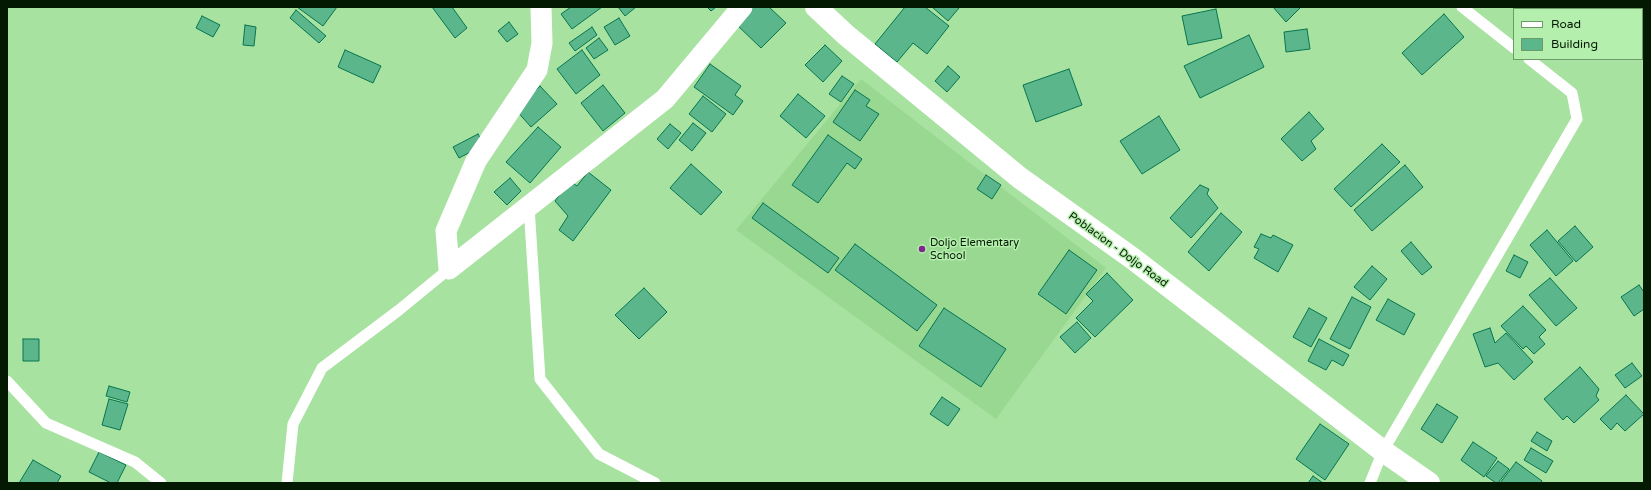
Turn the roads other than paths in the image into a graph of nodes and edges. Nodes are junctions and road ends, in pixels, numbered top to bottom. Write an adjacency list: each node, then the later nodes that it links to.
1 (541, 7): 8 (street)
2 (742, 7): 7 (street)
3 (816, 7): 10 (street, Poblacion - Doljo Road)
4 (1462, 7): 5 (lane)
5 (1513, 47)
6 (1529, 60): 10 (lane)
7 (529, 206): 8 (street); 13 (lane)
8 (449, 269): 12 (lane)
9 (7, 381): 11 (lane)
10 (1383, 451): 14 (lane); 15 (street, Poblacion - Doljo Road)
11 (161, 483)
12 (287, 483)
13 (655, 483)
14 (1370, 483)
15 (1429, 483)

